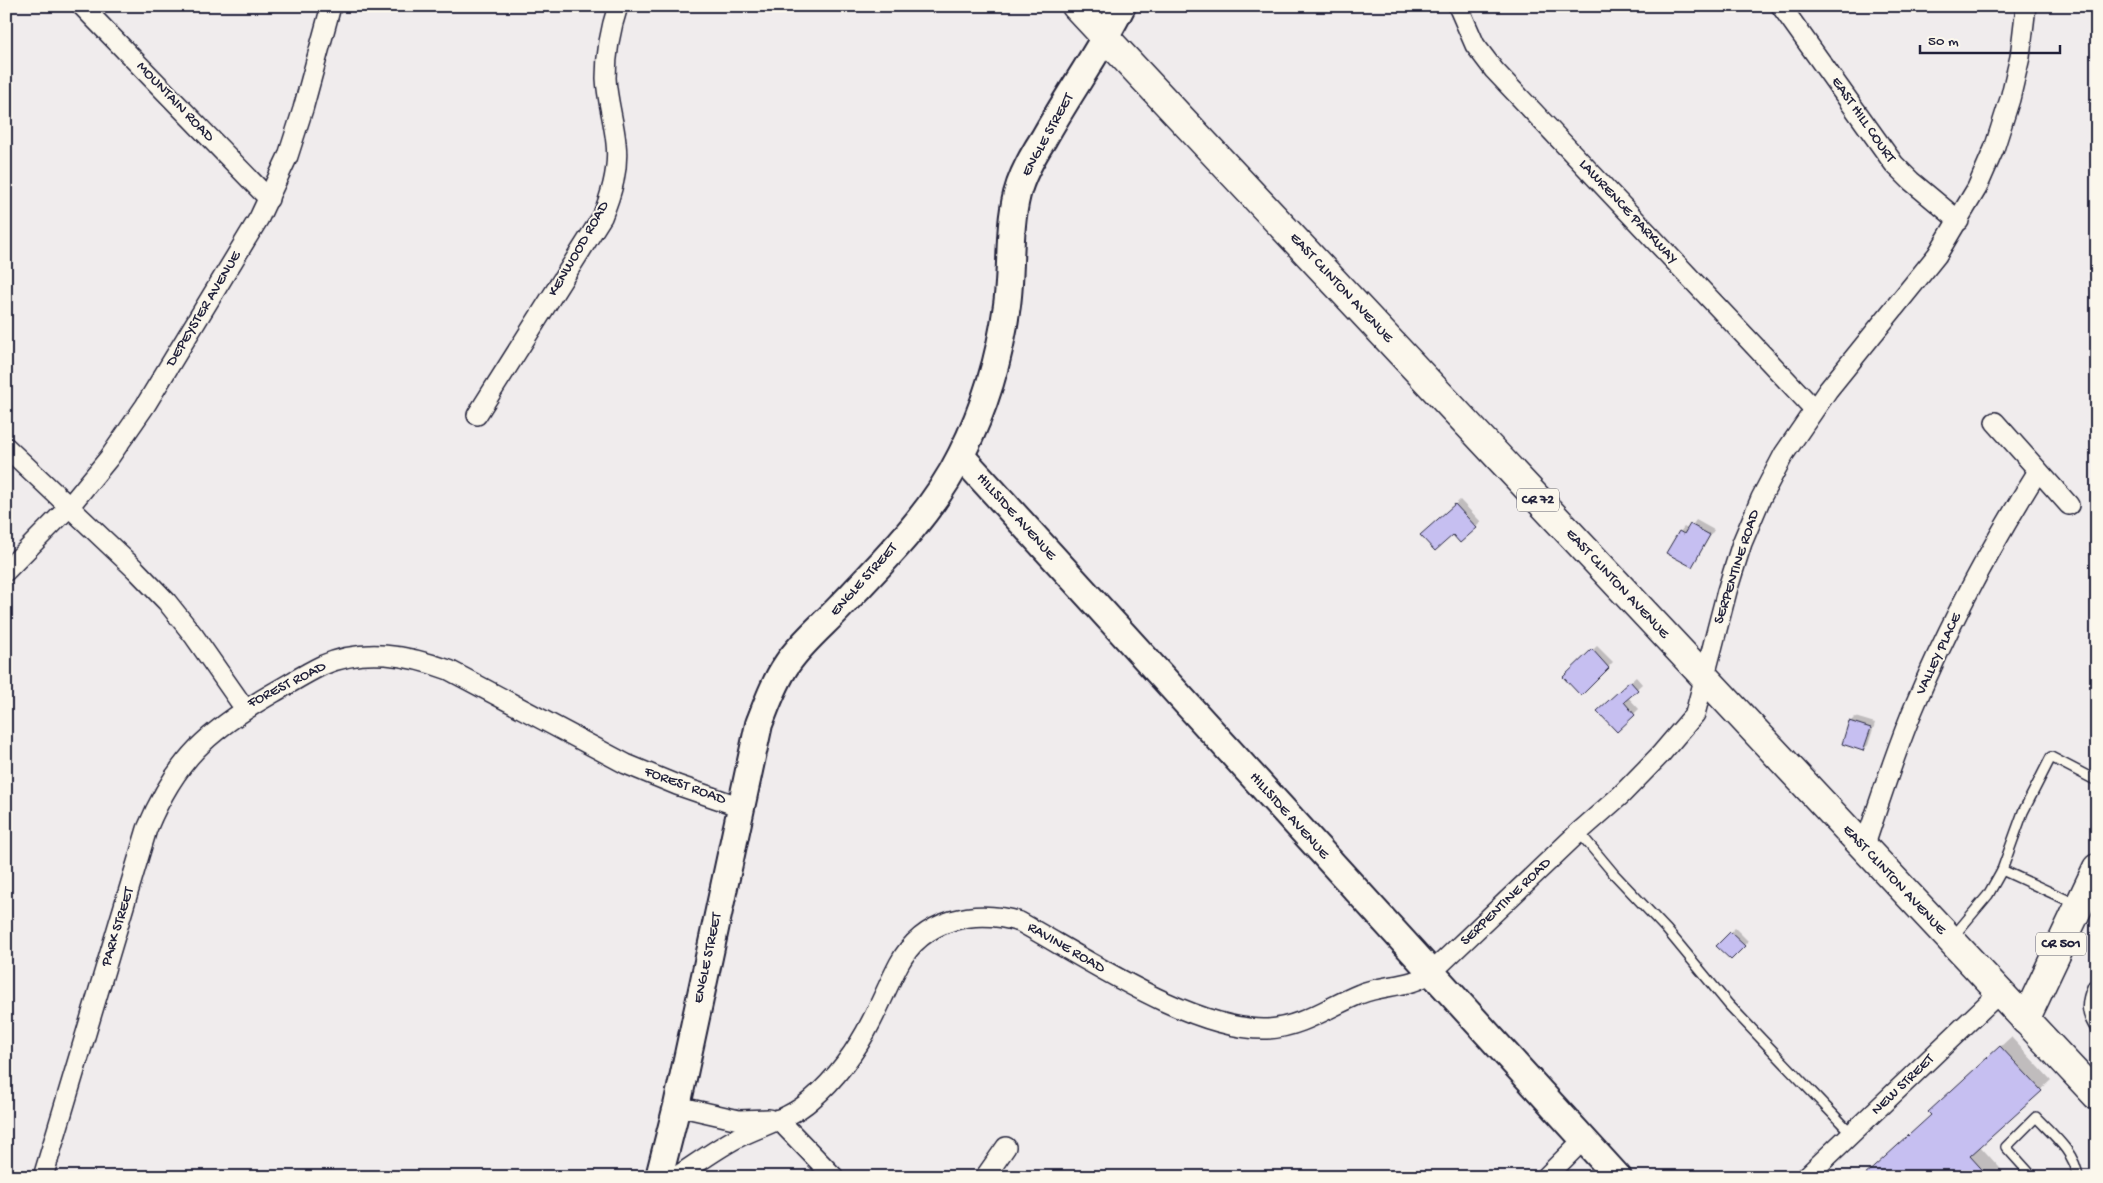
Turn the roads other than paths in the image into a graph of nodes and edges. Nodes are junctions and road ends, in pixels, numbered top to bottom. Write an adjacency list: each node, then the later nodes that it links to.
1 (82, 6): 10 (street, MOUNTAIN ROAD)
2 (331, 6): 10 (street, DEPEYSTER AVENUE)
3 (618, 6): 13 (street, KENWOOD ROAD)
4 (1076, 6): 9 (main road, EAST CLINTON AVENUE / CR 72)
5 (1122, 6): 9 (street, ENGLE STREET)
6 (1458, 6): 12 (street, LAWRENCE PARKWAY)
7 (1781, 6): 11 (street, EAST HILL COURT)
8 (2026, 6): 11 (street, SERPENTINE ROAD)
9 (1106, 37): 16 (street, ENGLE STREET); 21 (main road, EAST CLINTON AVENUE / CR 72)
10 (269, 199): 19 (street, DEPEYSTER AVENUE)
11 (1959, 221): 12 (street, SERPENTINE ROAD)
12 (1813, 408): 21 (street, SERPENTINE ROAD)
13 (477, 415)
14 (1995, 422): 17 (street)
15 (6, 446): 19 (street, FOREST ROAD)
16 (961, 456): 24 (street, ENGLE STREET); 31 (street, HILLSIDE AVENUE)
17 (2038, 471): 18 (street); 26 (street, VALLEY PLACE)
18 (2068, 505)
19 (68, 507): 20 (street, DEPEYSTER AVENUE); 22 (street, FOREST ROAD)
20 (6, 571)
21 (1704, 678): 25 (street, SERPENTINE ROAD); 26 (main road, EAST CLINTON AVENUE / CR 72)
22 (245, 709): 24 (street, FOREST ROAD); 42 (street, PARK STREET)
23 (2097, 781): 28 (lane)
24 (741, 807): 37 (street, ENGLE STREET)
25 (1579, 832): 31 (street, SERPENTINE ROAD); 39 (lane)
26 (1864, 848): 30 (main road, EAST CLINTON AVENUE / CR 72)
27 (2097, 868): 29 (main road, CR 501)
28 (2002, 870): 29 (lane); 30 (lane)
29 (2084, 899): 34 (main road, CR 501)
30 (1950, 940): 33 (main road, EAST CLINTON AVENUE / CR 72)
31 (1432, 972): 38 (street, RAVINE ROAD); 40 (street, HILLSIDE AVENUE)
32 (2095, 982): 35 (lane)
33 (2000, 992): 34 (main road, EAST CLINTON AVENUE / CR 72); 39 (street, NEW STREET)
34 (2025, 1020): 36 (main road, EAST CLINTON AVENUE)
35 (2097, 1031)
36 (2097, 1096)
37 (677, 1106): 38 (street, RAVINE ROAD); 43 (street, ENGLE STREET)
38 (778, 1119): 44 (street, RAVINE ROAD); 45 (street)
39 (1852, 1133): 49 (street, NEW STREET)
40 (1583, 1140): 47 (street); 48 (street, HILLSIDE AVENUE)
41 (1006, 1148): 46 (street)
42 (43, 1177)
43 (659, 1177)
44 (676, 1177)
45 (834, 1177)
46 (985, 1177)
47 (1546, 1177)
48 (1618, 1177)
49 (1806, 1177)
50 (2033, 1177): 51 (lane)
51 (2078, 1177)

